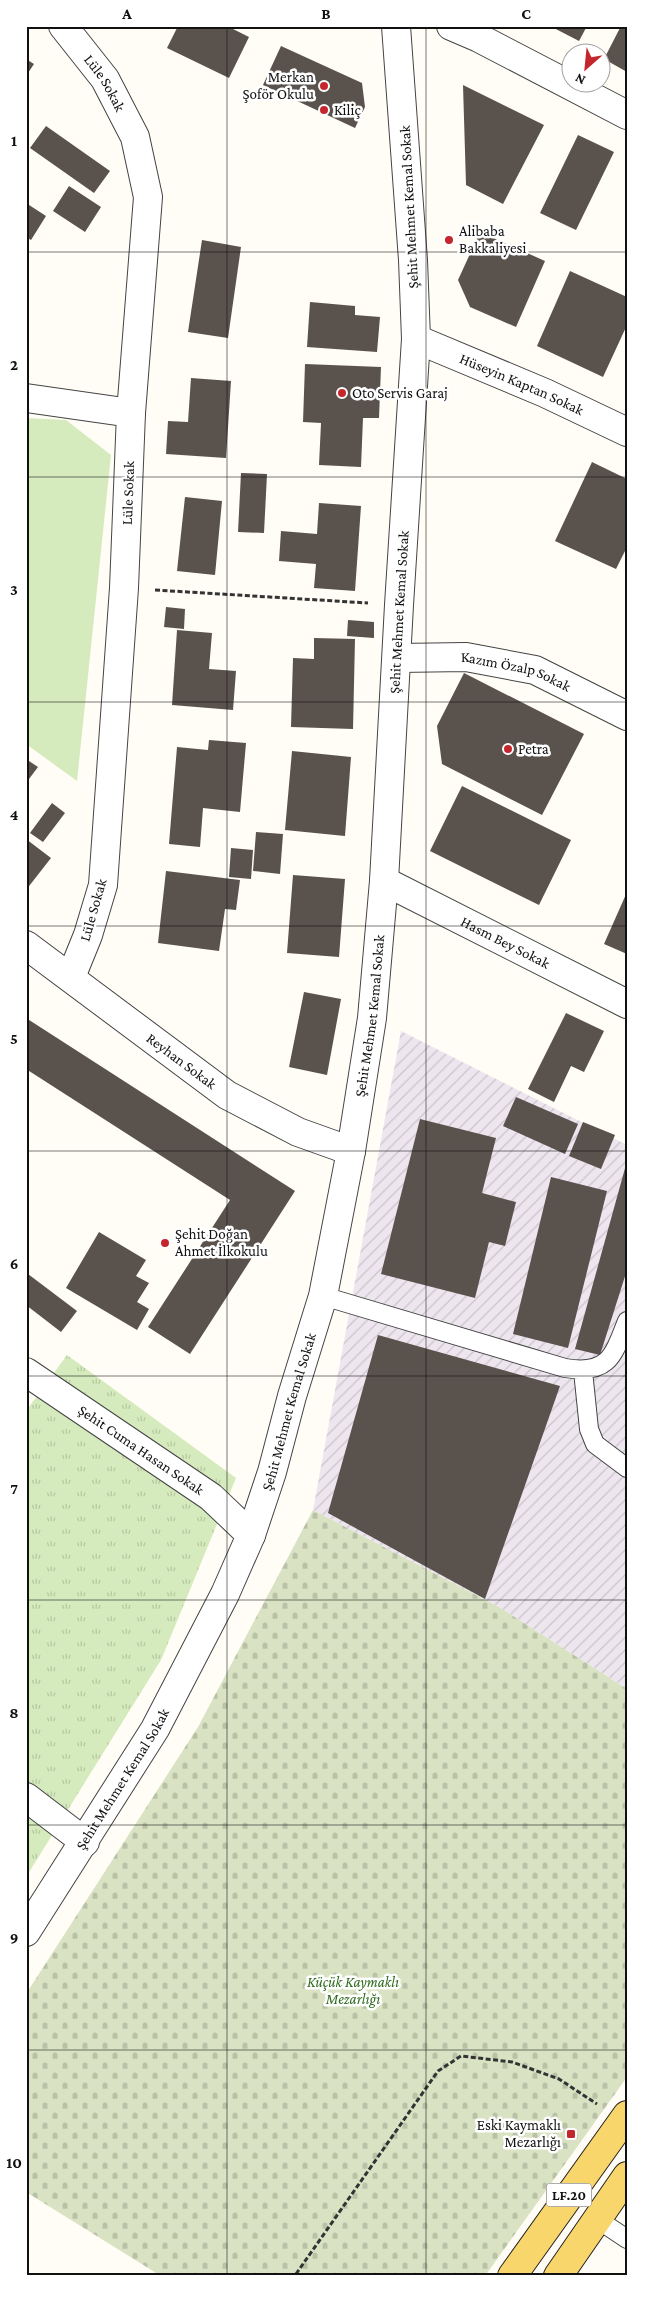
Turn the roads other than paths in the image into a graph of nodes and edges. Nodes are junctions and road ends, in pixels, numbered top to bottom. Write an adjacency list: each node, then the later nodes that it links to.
1 (63, 26): 7 (street, Lüle Sokak)
2 (396, 26): 5 (street, Şehit Mehmet Kemal Sokak)
3 (450, 26): 4 (street)
4 (627, 115)
5 (416, 339): 8 (street, Hüseyin Kaptan Sokak); 9 (street, Şehit Mehmet Kemal Sokak)
6 (26, 398): 7 (street)
7 (131, 413): 13 (street, Lüle Sokak)
8 (627, 432)
9 (398, 658): 10 (street, Kazım Özalp Sokak); 11 (street, Şehit Mehmet Kemal Sokak)
10 (627, 716)
11 (384, 881): 14 (street, Hasm Bey Sokak); 15 (street, Şehit Mehmet Kemal Sokak)
12 (26, 945): 13 (street, Reyhan Sokak)
13 (70, 977): 15 (street, Reyhan Sokak)
14 (627, 1004)
15 (351, 1150): 16 (street, Şehit Mehmet Kemal Sokak)
16 (323, 1296): 18 (lane); 21 (street, Şehit Mehmet Kemal Sokak)
17 (627, 1321): 18 (lane)
18 (583, 1371): 20 (lane)
19 (26, 1372): 21 (street, Şehit Cuma Hasan Sokak)
20 (627, 1468)
21 (251, 1535): 23 (street, Şehit Mehmet Kemal Sokak)
22 (26, 1797): 23 (street)
23 (85, 1842): 24 (street, Şehit Mehmet Kemal Sokak)
24 (26, 1932)
25 (625, 2118): 29 (main road, LF.20)
26 (627, 2176): 27 (main road, LF.20)
27 (597, 2219): 28 (lane); 30 (main road, LF.20)
28 (627, 2239)
29 (512, 2276)
30 (558, 2276)

